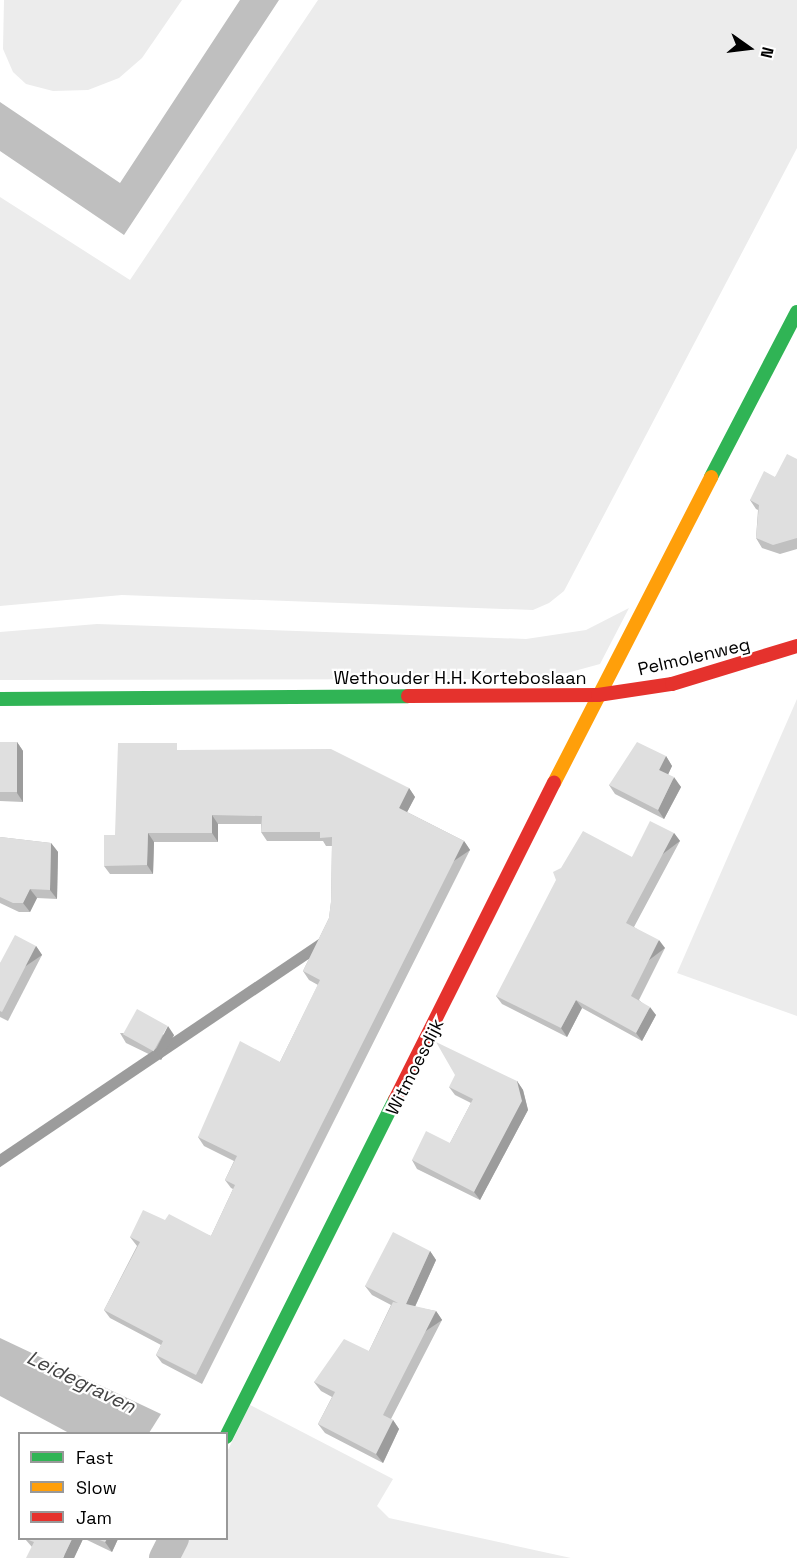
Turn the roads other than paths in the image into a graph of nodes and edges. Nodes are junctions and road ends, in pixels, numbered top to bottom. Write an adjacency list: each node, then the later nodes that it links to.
1 (797, 312): 3 (street, Wethouder H.H. Korteboslaan)
2 (797, 646): 3 (street, Pelmolenweg)
3 (598, 695): 4 (street, Wethouder H.H. Korteboslaan); 5 (street, Witmoesdijk)
4 (0, 699)
5 (228, 1433)
6 (173, 1540): 7 (street)
7 (164, 1558)

